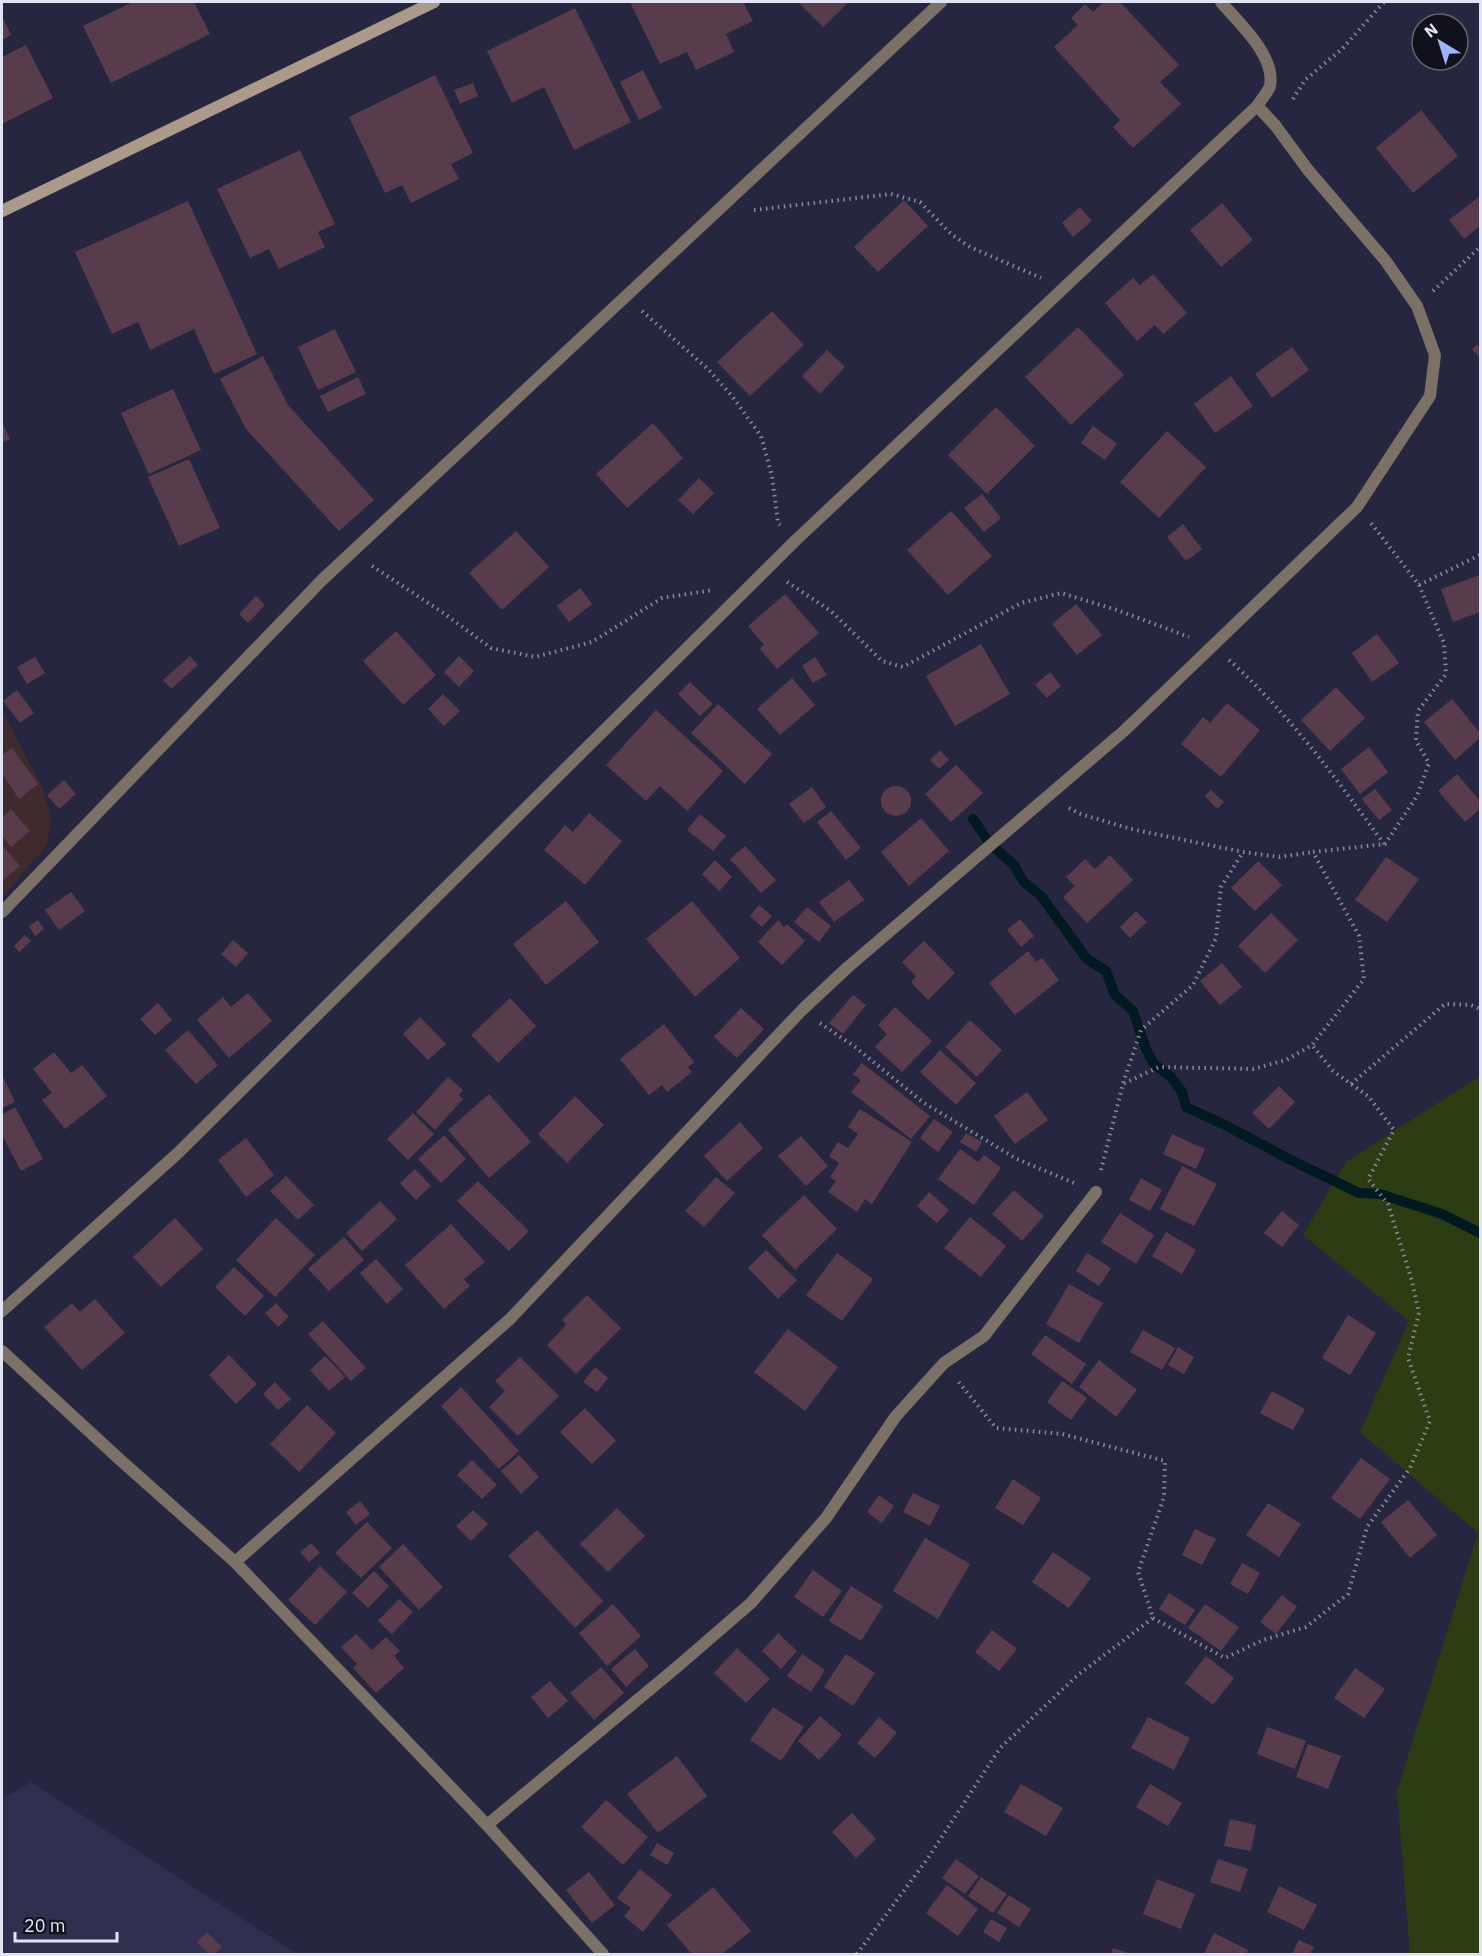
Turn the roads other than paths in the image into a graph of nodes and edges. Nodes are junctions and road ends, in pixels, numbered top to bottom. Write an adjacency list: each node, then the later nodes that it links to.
1 (434, 2): 5 (main road)
2 (941, 2): 6 (street)
3 (1221, 2): 4 (street)
4 (1257, 105): 8 (street); 10 (street)
5 (2, 211)
6 (2, 912)
7 (1096, 1192): 11 (street)
8 (2, 1311)
9 (2, 1351): 10 (street)
10 (235, 1562): 11 (street)
11 (487, 1825): 12 (street)
12 (603, 1954)

